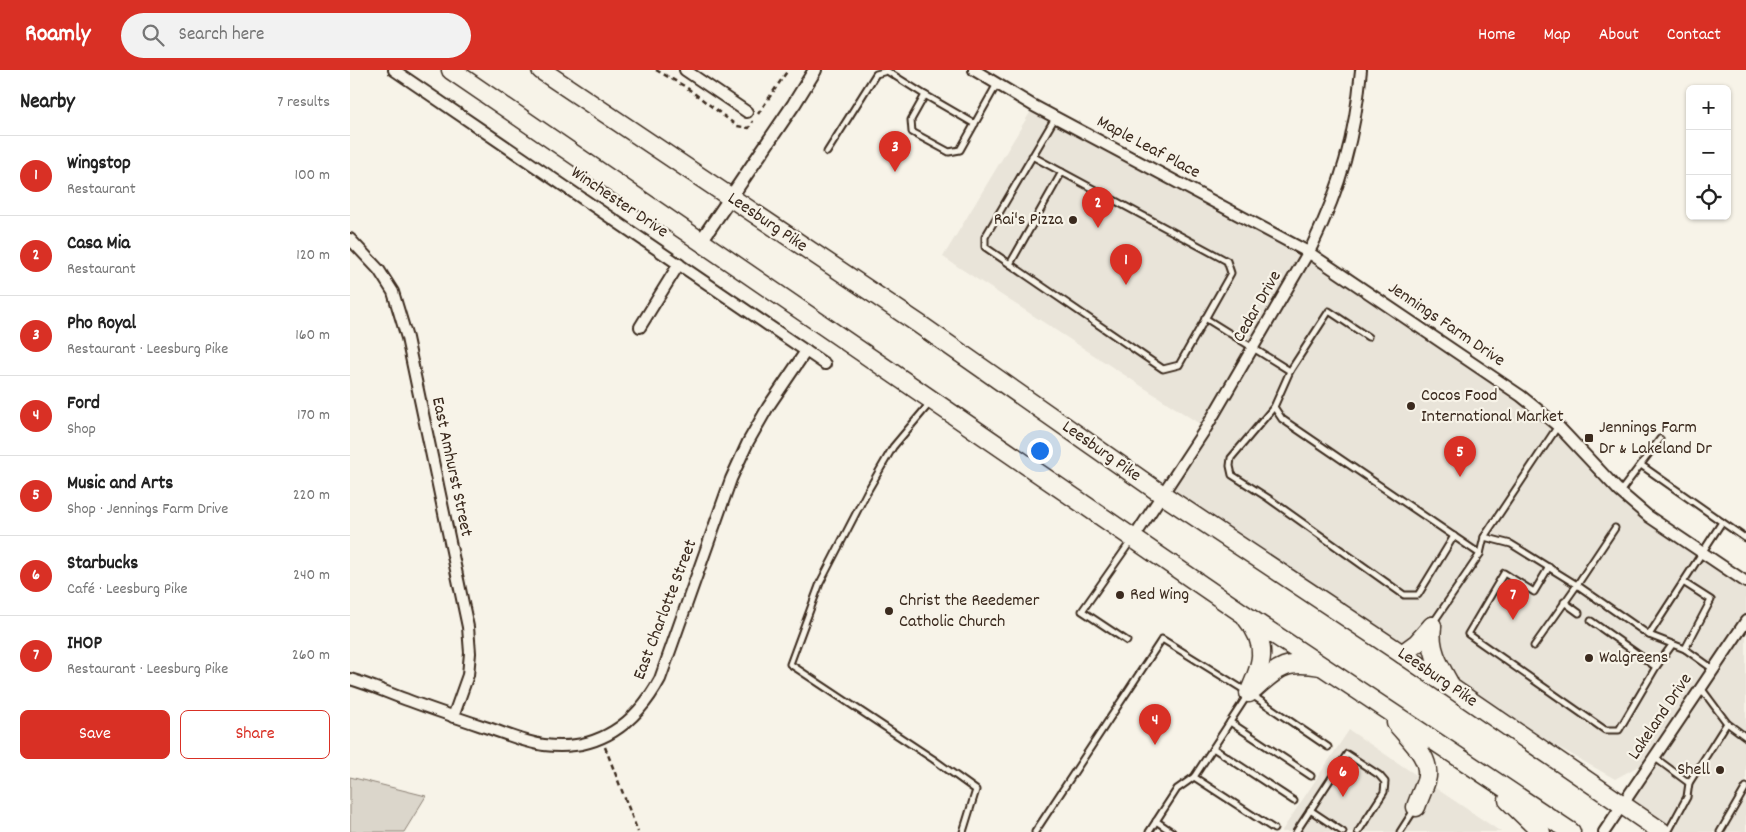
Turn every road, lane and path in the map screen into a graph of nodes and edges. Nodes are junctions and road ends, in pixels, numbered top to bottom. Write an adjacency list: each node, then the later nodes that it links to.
1 (394, 70): 20 (street, Winchester Drive)
2 (451, 70): 18 (highway)
3 (541, 70): 16 (highway, Leesburg Pike)
4 (685, 70): 10 (street)
5 (815, 70): 16 (street)
6 (974, 70): 8 (street, Maple Leaf Place)
7 (1361, 70): 19 (street, Cedar Drive)
8 (997, 84): 11 (street, Maple Leaf Place); 12 (lane)
9 (925, 95): 12 (lane); 12 (lane); 13 (lane)
10 (747, 112)
11 (1055, 118): 14 (lane); 19 (street, Maple Leaf Place)
12 (975, 124)
13 (827, 152)
14 (1032, 156): 15 (lane); 21 (lane)
15 (1062, 172): 21 (lane); 22 (lane)
16 (729, 198): 18 (street); 35 (highway, Leesburg Pike)
17 (350, 239): 68 (street, East Amhurst Street)
18 (701, 240): 29 (highway)
19 (1308, 252): 25 (street, Cedar Drive); 31 (street, Jennings Farm Drive)
20 (679, 264): 23 (street); 26 (street, Winchester Drive)
21 (1010, 264): 22 (lane)
22 (1205, 318): 25 (lane)
23 (640, 328)
24 (1368, 337): 28 (lane)
25 (1253, 348): 28 (lane); 35 (street, Cedar Drive)
26 (806, 351): 27 (street, Winchester Drive); 72 (street, East Charlotte Street)
27 (825, 364)
28 (1290, 371): 30 (lane)
29 (932, 400): 40 (highway); 88 (lane)
30 (1274, 407): 38 (lane); 38 (lane)
31 (1558, 426): 34 (street, Jennings Farm Drive); 41 (lane)
32 (1660, 440): 33 (lane)
33 (1640, 465): 34 (lane); 36 (lane)
34 (1620, 492): 42 (street, Jennings Farm Drive)
35 (1163, 495): 40 (street, Cedar Drive); 59 (highway, Leesburg Pike)
36 (1722, 522): 39 (lane); 42 (lane)
37 (1615, 528): 47 (lane)
38 (1454, 536): 43 (lane)
39 (1746, 536)
40 (1133, 538): 49 (highway); 55 (lane)
41 (1484, 538): 43 (lane); 44 (lane)
42 (1702, 552): 45 (lane); 46 (street, Jennings Farm Drive)
43 (1480, 554): 53 (lane)
44 (1549, 567): 47 (lane); 61 (lane)
45 (1683, 582): 54 (lane); 58 (lane)
46 (1746, 582)
47 (1578, 585): 48 (lane); 54 (lane)
48 (1564, 602): 50 (lane); 57 (lane)
49 (1242, 613): 60 (highway); 66 (highway)
50 (1579, 613)
51 (1591, 621): 61 (lane)
52 (1746, 622): 62 (street, Lakeland Drive)
53 (1432, 626): 59 (highway); 64 (highway)
54 (1649, 635): 56 (lane)
55 (1127, 641)
56 (1672, 644): 58 (lane); 61 (lane)
57 (1534, 646)
58 (1685, 649): 62 (lane)
59 (1402, 654): 64 (highway, Leesburg Pike)
60 (1322, 666): 66 (highway); 67 (highway)
61 (1656, 667)
62 (1713, 669): 65 (street, Lakeland Drive)
63 (350, 679): 68 (street, East Charlotte Street)
64 (1451, 687): 82 (highway, Leesburg Pike)
65 (1701, 688): 70 (lane); 75 (street, Lakeland Drive)
66 (1249, 693): 69 (lane); 73 (lane); 89 (lane)
67 (1382, 708): 76 (highway); 83 (highway)
68 (453, 716): 72 (street, East Charlotte Street)
69 (1230, 722): 74 (lane); 77 (lane)
70 (1727, 723): 71 (lane); 79 (lane)
71 (1746, 737)
72 (601, 738): 87 (path)
73 (1328, 747)
74 (1213, 748): 78 (lane); 81 (lane)
75 (1654, 757): 79 (lane); 82 (street, Lakeland Drive)
76 (1483, 775): 96 (highway); 97 (highway)
77 (1311, 776)
78 (1194, 777): 85 (lane); 86 (lane)
79 (1689, 783): 100 (lane)
80 (1746, 787): 101 (lane)
81 (1294, 801)
82 (1621, 805): 98 (street, Lakeland Drive); 99 (highway, Leesburg Pike)
83 (1416, 807): 95 (lane)
84 (1310, 810): 92 (lane); 93 (lane); 94 (lane)
85 (1156, 821): 90 (lane); 91 (lane)
86 (1274, 829)
87 (638, 832)
88 (963, 832)
89 (1035, 832)
90 (1149, 832)
91 (1172, 832)
92 (1296, 832)
93 (1343, 832)
94 (1358, 832)
95 (1400, 832)
96 (1541, 832)
97 (1571, 832)
98 (1604, 832)
99 (1662, 832)
100 (1668, 832)
101 (1720, 832)

